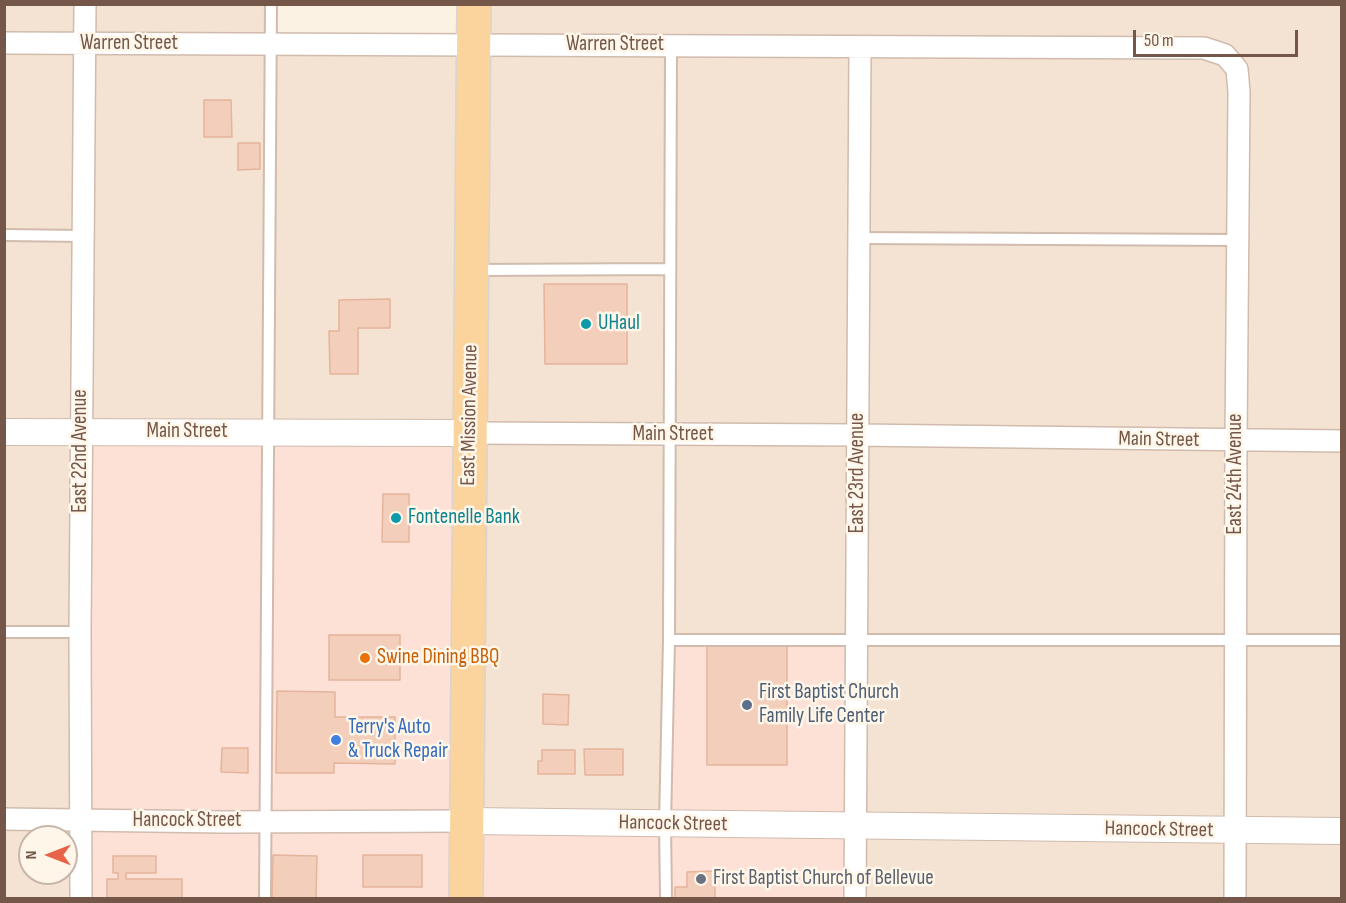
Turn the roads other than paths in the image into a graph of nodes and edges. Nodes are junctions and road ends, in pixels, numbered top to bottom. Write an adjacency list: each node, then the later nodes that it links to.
1 (84, 4): 5 (street, East 22nd Avenue)
2 (271, 4): 7 (lane)
3 (474, 4): 6 (main road, East Mission Avenue)
4 (4, 43): 5 (street, Warren Street)
5 (84, 43): 7 (street, Warren Street); 12 (street, East 22nd Avenue)
6 (474, 44): 7 (street, Warren Street); 8 (street, Warren Street); 16 (main road, East Mission Avenue)
7 (270, 45): 19 (lane)
8 (671, 46): 9 (street, Warren Street); 15 (lane)
9 (860, 48): 10 (street, Warren Street); 13 (street, East 23rd Avenue)
10 (1225, 55): 14 (street, East 24th Avenue)
11 (4, 235): 12 (lane)
12 (83, 236): 18 (street, East 22nd Avenue)
13 (859, 238): 14 (lane); 22 (street, East 23rd Avenue)
14 (1238, 240): 23 (street, East 24th Avenue)
15 (669, 269): 16 (lane); 21 (lane)
16 (472, 270): 20 (main road, East Mission Avenue)
17 (4, 432): 18 (street, Main Street)
18 (81, 432): 19 (street, Main Street); 26 (street, East 22nd Avenue)
19 (270, 432): 20 (street, Main Street); 33 (lane)
20 (470, 433): 21 (street, Main Street); 34 (main road, East Mission Avenue)
21 (669, 435): 22 (street, Main Street); 29 (lane)
22 (858, 435): 23 (street, Main Street); 27 (street, East 23rd Avenue)
23 (1236, 441): 24 (street, Main Street); 28 (street, East 24th Avenue)
24 (1341, 441)
25 (4, 632): 26 (lane)
26 (80, 632): 32 (street, East 22nd Avenue)
27 (857, 639): 28 (lane); 29 (lane); 36 (street, East 23rd Avenue)
28 (1236, 639): 30 (lane); 37 (street, East 24th Avenue)
29 (669, 640): 35 (lane)
30 (1341, 640)
31 (4, 819): 32 (street, Hancock Street)
32 (81, 820): 33 (street, Hancock Street); 39 (street, East 22nd Avenue)
33 (265, 821): 34 (street, Hancock Street); 40 (lane)
34 (467, 821): 35 (street, Hancock Street); 41 (main road, East Mission Avenue)
35 (665, 824): 36 (street, Hancock Street); 42 (lane)
36 (855, 827): 37 (street, Hancock Street); 43 (street, East 23rd Avenue)
37 (1236, 831): 38 (street, Hancock Street); 44 (street, East 24th Avenue)
38 (1341, 831)
39 (81, 898)
40 (265, 898)
41 (466, 898)
42 (666, 898)
43 (855, 898)
44 (1235, 898)

